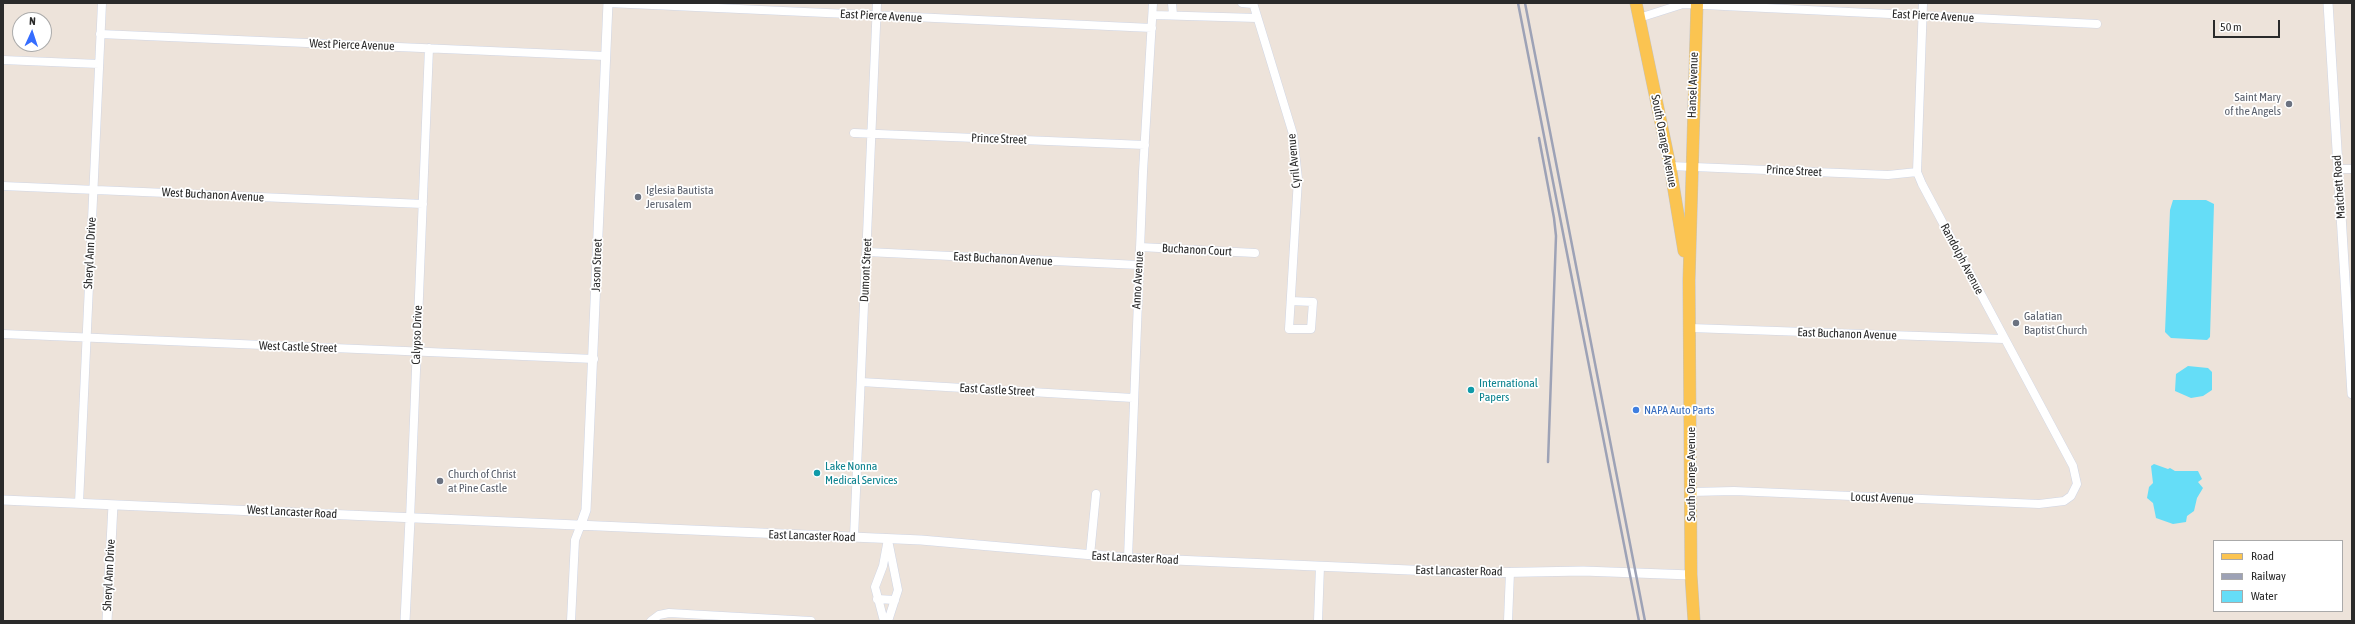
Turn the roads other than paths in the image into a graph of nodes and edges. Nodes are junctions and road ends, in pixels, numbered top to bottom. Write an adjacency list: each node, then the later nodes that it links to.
1 (102, 3): 20 (street, Sheryl Ann Drive)
2 (608, 3): 14 (street, East Pierce Avenue); 22 (street, Jason Street)
3 (877, 3): 14 (street, Dumont Street)
4 (1153, 3): 12 (street, Anno Avenue)
5 (1172, 3): 13 (street)
6 (1242, 3): 7 (street)
7 (1253, 3): 16 (street, Cyril Avenue)
8 (1636, 3): 17 (main road, South Orange Avenue)
9 (1923, 3): 15 (street, Randolph Avenue)
10 (2328, 3): 30 (street, Matchett Road)
11 (1697, 4): 15 (street, East Pierce Avenue); 17 (street, East Pierce Avenue); 29 (main road, Hansel Avenue)
12 (1153, 15): 13 (street); 19 (street, Anno Avenue)
13 (1173, 15): 16 (street)
14 (876, 16): 19 (street, East Pierce Avenue); 26 (street, Dumont Street)
15 (1923, 16): 18 (street, East Pierce Avenue); 32 (street, Randolph Avenue)
16 (1257, 18): 41 (street, Cyril Avenue)
17 (1639, 18): 28 (main road, South Orange Avenue)
18 (2097, 24)
19 (1152, 28): 27 (street, Anno Avenue)
20 (100, 34): 21 (street, West Pierce Avenue); 24 (street, Sheryl Ann Drive)
21 (429, 48): 22 (street, West Pierce Avenue); 35 (street, Calypso Drive)
22 (605, 56): 47 (street, Jason Street)
23 (3, 60): 24 (street)
24 (99, 64): 34 (street, Sheryl Ann Drive)
25 (854, 133): 26 (street, Prince Street)
26 (872, 134): 27 (street, Prince Street); 37 (street, Dumont Street)
27 (1145, 145): 36 (street, Anno Avenue)
28 (1670, 166): 29 (street, Prince Street); 40 (main road, South Orange Avenue)
29 (1692, 166): 32 (street, Prince Street); 40 (main road, South Orange Avenue)
30 (2338, 168): 31 (street); 49 (street, Matchett Road)
31 (2352, 169)
32 (1917, 172): 45 (street, Randolph Avenue)
33 (3, 186): 34 (street, West Buchanon Avenue)
34 (93, 190): 35 (street, West Buchanon Avenue); 44 (street, Sheryl Ann Drive)
35 (423, 204): 46 (street, Calypso Drive)
36 (1140, 246): 38 (street, Buchanon Court); 39 (street, Anno Avenue)
37 (867, 252): 39 (street, East Buchanon Avenue); 48 (street, Dumont Street)
38 (1255, 253)
39 (1139, 265): 50 (street, Anno Avenue)
40 (1689, 280): 42 (main road, South Orange Avenue)
41 (1291, 301)
42 (1691, 328): 45 (street, East Buchanon Avenue); 51 (main road, South Orange Avenue)
43 (3, 334): 44 (street, West Castle Street)
44 (87, 338): 46 (street, West Castle Street); 55 (street, Sheryl Ann Drive)
45 (2004, 340): 53 (street, Randolph Avenue)
46 (417, 352): 47 (street, West Castle Street); 57 (street, Calypso Drive)
47 (594, 359): 58 (street, Jason Street)
48 (861, 382): 50 (street, East Castle Street); 59 (street, Dumont Street)
49 (2352, 394)
50 (1133, 398): 62 (street, Anno Avenue)
51 (1691, 492): 53 (street, Locust Avenue); 65 (main road, South Orange Avenue)
52 (1096, 494): 61 (street)
53 (2070, 496)
54 (3, 500): 55 (street, West Lancaster Road)
55 (79, 504): 56 (street, West Lancaster Road)
56 (113, 505): 57 (street, West Lancaster Road); 68 (street, Sheryl Ann Drive)
57 (410, 519): 58 (street, West Lancaster Road); 69 (street, Calypso Drive)
58 (580, 527): 59 (street, East Lancaster Road); 70 (street)
59 (854, 537): 60 (street, East Lancaster Road)
60 (888, 539): 61 (street, East Lancaster Road); 66 (street); 67 (street)
61 (1090, 555): 62 (street, East Lancaster Road)
62 (1128, 558): 63 (street, East Lancaster Road)
63 (1320, 566): 64 (street, East Lancaster Road); 75 (street)
64 (1510, 572): 65 (street, East Lancaster Road); 76 (street)
65 (1691, 575): 77 (main road, South Orange Avenue)
66 (877, 599): 67 (street); 73 (street)
67 (895, 600): 74 (street)
68 (107, 621)
69 (405, 621)
70 (571, 621)
71 (651, 621): 72 (street)
72 (811, 621)
73 (884, 621)
74 (888, 621)
75 (1318, 621)
76 (1508, 621)
77 (1694, 621)

